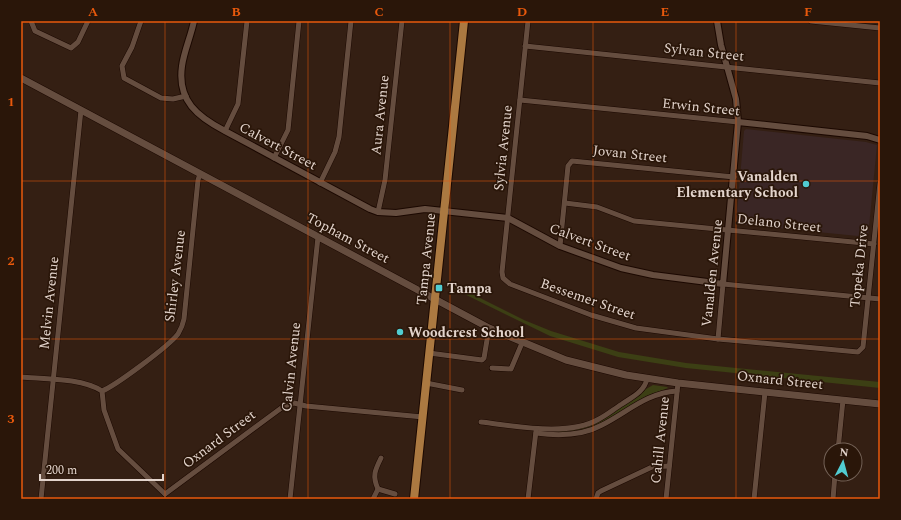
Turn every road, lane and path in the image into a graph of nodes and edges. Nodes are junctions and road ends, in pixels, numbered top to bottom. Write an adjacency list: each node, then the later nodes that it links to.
1 (31, 21): 2 (street)
2 (88, 21)
3 (141, 21): 18 (street)
4 (194, 21): 18 (street)
5 (247, 21): 22 (street)
6 (299, 21): 24 (street)
7 (351, 21): 27 (street)
8 (402, 21): 31 (street, Aura Avenue)
9 (464, 21): 30 (main road, Tampa Avenue)
10 (528, 21): 14 (street, Sylvia Avenue)
11 (717, 21): 15 (street, Vanalden Avenue)
12 (811, 21): 13 (street)
13 (880, 28)
14 (525, 46): 15 (street, Sylvan Street); 19 (street, Sylvia Avenue)
15 (727, 67): 17 (street, Sylvan Street); 21 (street, Vanalden Avenue)
16 (21, 78): 20 (main road, Topham Street)
17 (880, 83)
18 (186, 96): 22 (street, Calvert Street)
19 (520, 100): 21 (street, Erwin Street); 32 (street, Sylvia Avenue)
20 (81, 110): 25 (main road, Topham Street); 50 (street, Melvin Avenue)
21 (738, 122): 23 (street, Erwin Street); 26 (street, Vanalden Avenue)
22 (225, 132): 24 (street, Calvert Street)
23 (880, 140)
24 (274, 158): 27 (street, Calvert Street)
25 (200, 174): 34 (main road, Topham Street); 54 (street, Shirley Avenue)
26 (734, 177): 29 (street, Jovan Street); 33 (street, Vanalden Avenue)
27 (320, 183): 31 (street, Calvert Street)
28 (880, 183): 35 (street, Topeka Drive)
29 (564, 203): 33 (street, Delano Street); 36 (street)
30 (444, 211): 31 (street, Calvert Street); 32 (street, Calvert Street); 41 (main road, Tampa Avenue)
31 (378, 212)
32 (508, 218): 36 (street, Calvert Street); 37 (street, Sylvia Avenue)
33 (728, 230): 35 (street, Delano Street); 38 (street, Vanalden Avenue)
34 (318, 237): 41 (main road, Topham Street); 58 (street, Calvin Avenue)
35 (874, 244): 39 (street, Topeka Drive)
36 (560, 246): 38 (street, Calvert Street)
37 (503, 278): 43 (street, Bessemer Street)
38 (723, 284): 39 (street, Calvert Street); 43 (street, Vanalden Avenue)
39 (868, 299): 40 (street, Calvert Street); 45 (street, Topeka Drive)
40 (880, 299)
41 (435, 300): 42 (main road, Topham Street); 46 (main road, Tampa Avenue)
42 (489, 328): 44 (main road, Topham Street); 46 (street)
43 (718, 338): 45 (street, Bessemer Street)
44 (522, 343): 47 (street); 49 (main road, Topham Street)
45 (860, 351)
46 (430, 353): 51 (main road, Tampa Avenue)
47 (492, 368)
48 (21, 377): 50 (street)
49 (648, 379): 52 (main road, Topham Street); 62 (street)
50 (53, 380): 54 (street); 70 (street, Melvin Avenue)
51 (426, 383): 53 (street); 60 (main road, Tampa Avenue)
52 (678, 383): 55 (street, Cahill Avenue); 56 (main road, Oxnard Street)
53 (462, 390)
54 (102, 391): 69 (street, Oxnard Street)
55 (677, 391): 62 (street); 65 (street, Cahill Avenue)
56 (765, 392): 57 (main road, Oxnard Street); 77 (street)
57 (843, 400): 59 (main road, Oxnard Street); 63 (street)
58 (299, 404): 60 (street, Oxnard Street); 69 (street, Oxnard Street); 71 (street, Calvin Avenue)
59 (880, 404)
60 (423, 418): 73 (main road, Tampa Avenue)
61 (481, 422): 62 (street)
62 (536, 431): 74 (street)
63 (839, 442)
64 (381, 458): 67 (street)
65 (669, 466): 75 (street); 76 (street, Cahill Avenue)
66 (834, 482): 78 (street)
67 (378, 489): 68 (street); 72 (street)
68 (395, 494)
69 (165, 496)
70 (41, 499)
71 (290, 499)
72 (373, 499)
73 (414, 499)
74 (528, 499)
75 (596, 499)
76 (666, 499)
77 (754, 499)
78 (832, 499)

